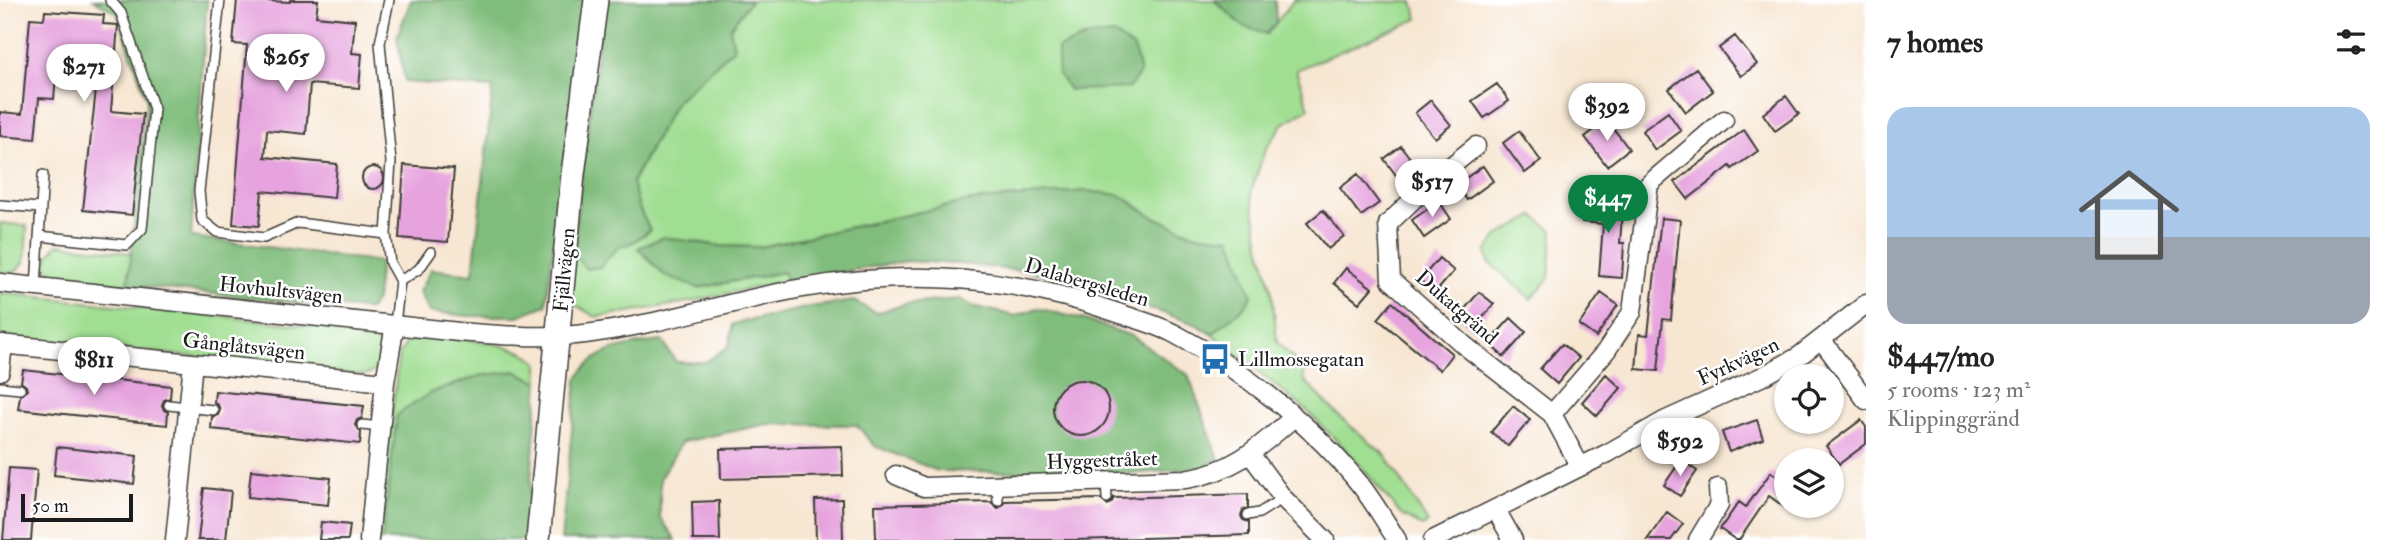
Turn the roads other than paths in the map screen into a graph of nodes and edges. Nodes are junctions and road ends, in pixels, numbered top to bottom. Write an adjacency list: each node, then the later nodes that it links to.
1 (110, 0): 11 (lane)
2 (220, 0): 10 (lane)
3 (389, 0): 10 (lane)
4 (596, 0): 18 (street, Fjällvägen)
5 (1724, 120): 30 (street)
6 (1476, 146): 30 (street, Dukatgränd)
7 (43, 175): 9 (lane)
8 (0, 205): 9 (lane)
9 (41, 208): 11 (lane)
10 (386, 234): 13 (lane)
11 (39, 236): 15 (lane)
12 (431, 252): 13 (lane)
13 (400, 281): 17 (lane)
14 (0, 283): 15 (street, Hovhultsvägen)
15 (36, 287): 17 (street, Hovhultsvägen)
16 (1866, 304): 19 (street, Fyrkvägen)
17 (395, 324): 18 (street, Hovhultsvägen); 23 (street)
18 (558, 336): 31 (street, Dalabergsleden); 43 (street, Fjällvägen)
19 (1821, 340): 26 (street); 35 (street, Fyrkvägen)
20 (1, 344): 21 (street, Gånglåtsvägen); 22 (street)
21 (192, 363): 23 (street, Gånglåtsvägen); 28 (street)
22 (0, 371)
23 (384, 382): 33 (street)
24 (0, 387): 25 (lane)
25 (20, 389)
26 (1866, 400)
27 (169, 405): 28 (lane)
28 (188, 407): 29 (lane); 41 (street)
29 (213, 410)
30 (1552, 414): 35 (street, Dukatgränd)
31 (1293, 418): 34 (street, Hyggestråket); 45 (street, Dalabergsleden)
32 (362, 425): 33 (lane)
33 (380, 427): 42 (street)
34 (1251, 455): 36 (street, Hyggestråket); 38 (street)
35 (1580, 466): 39 (street, Fyrkvägen)
36 (896, 475)
37 (1718, 488): 48 (street)
38 (1283, 498): 40 (lane); 44 (street)
39 (1496, 509): 46 (street, Fyrkvägen); 47 (street)
40 (1248, 515)
41 (175, 540)
42 (369, 540)
43 (538, 540)
44 (1325, 540)
45 (1397, 540)
46 (1433, 540)
47 (1513, 540)
48 (1698, 540)

